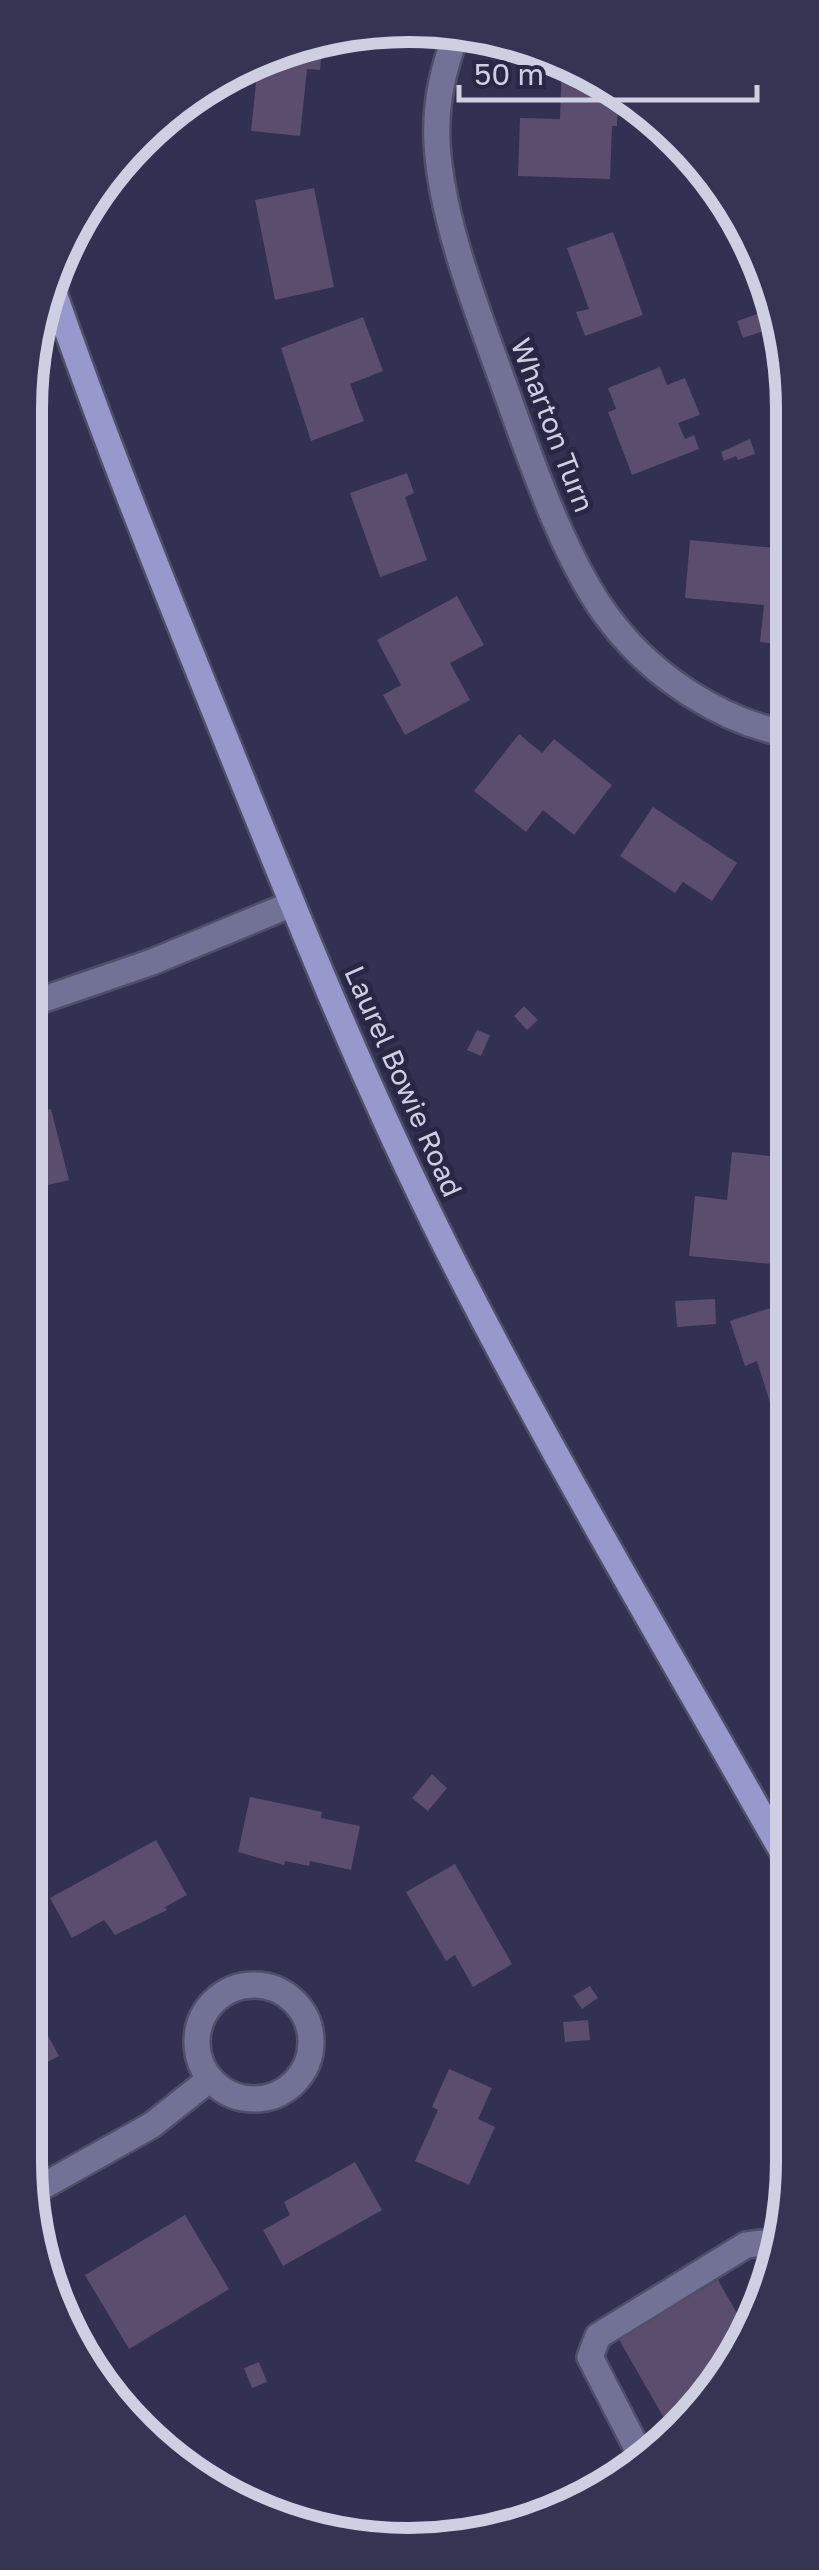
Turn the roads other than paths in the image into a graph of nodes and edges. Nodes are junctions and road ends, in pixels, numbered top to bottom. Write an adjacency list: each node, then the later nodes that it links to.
1 (454, 46): 3 (street, Wharton Turn)
2 (58, 305): 4 (main road, Laurel Bowie Road)
3 (776, 730)
4 (292, 904): 5 (street); 6 (main road, Laurel Bowie Road)
5 (42, 1000)
6 (776, 1841)
7 (210, 2079): 7 (street); 8 (street)
8 (43, 2187)
9 (766, 2245): 10 (street)
10 (638, 2448)

